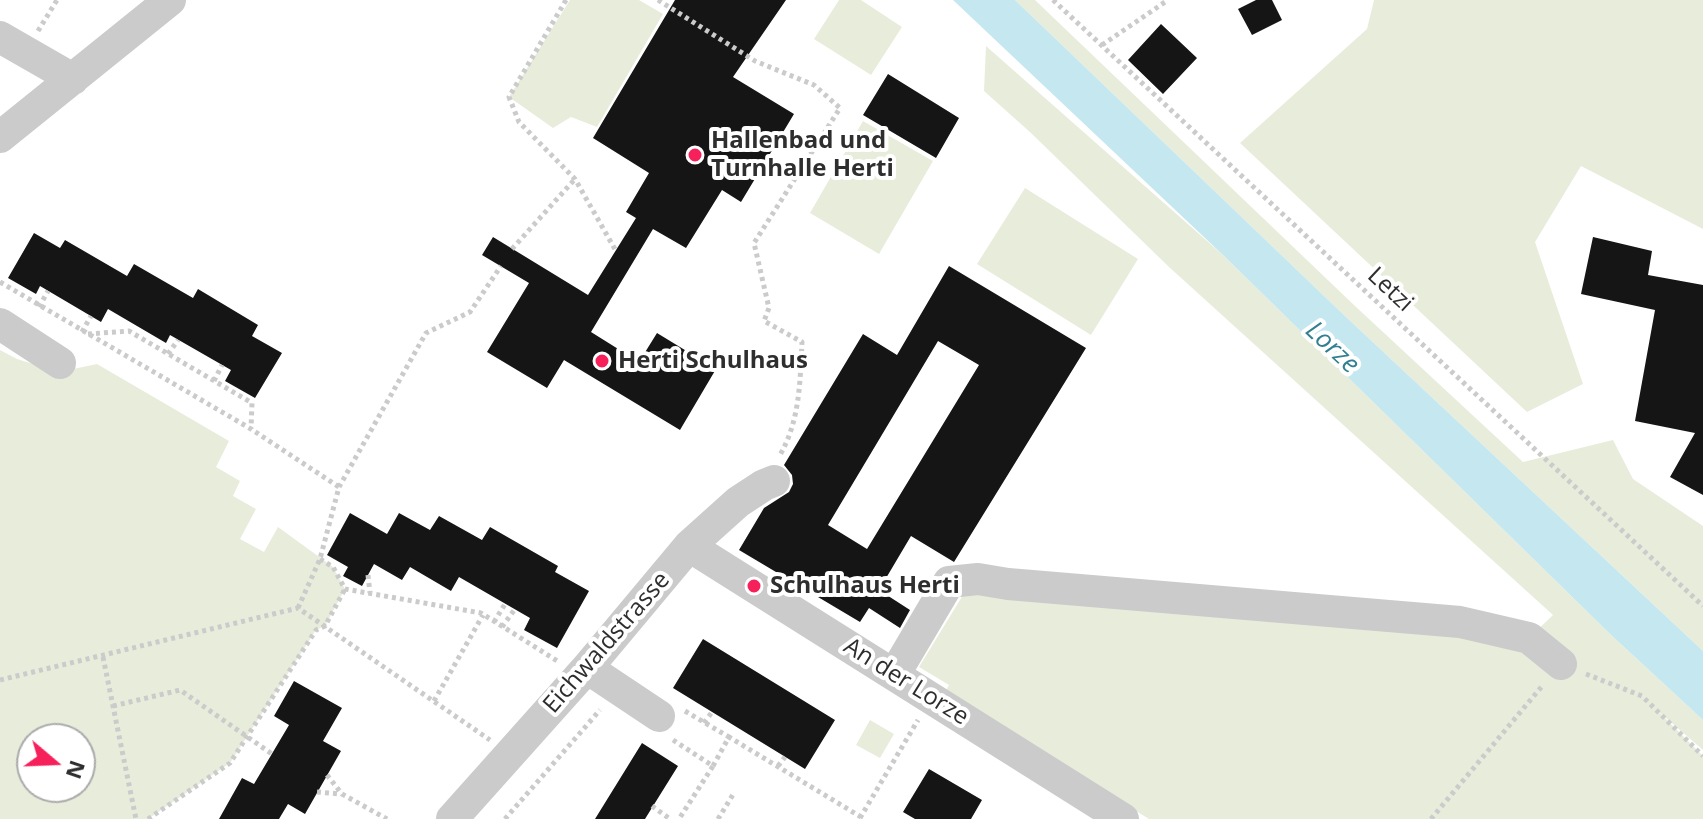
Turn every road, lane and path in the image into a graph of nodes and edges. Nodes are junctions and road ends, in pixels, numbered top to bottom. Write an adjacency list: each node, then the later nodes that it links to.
1 (170, 0): 8 (street)
2 (566, 0): 10 (path)
3 (658, 0): 26 (path)
4 (1053, 0): 7 (path, Letzi)
5 (1168, 0): 7 (path)
6 (0, 37): 8 (street)
7 (1102, 45): 34 (path, Letzi)
8 (73, 79): 9 (street)
9 (0, 137)
10 (575, 179): 11 (path); 12 (path)
11 (512, 249)
12 (616, 251)
13 (501, 266): 27 (path)
14 (0, 282): 16 (path)
15 (48, 291): 16 (path)
16 (39, 307): 19 (path)
17 (91, 316): 19 (path)
18 (0, 324): 22 (street)
19 (84, 333): 21 (path); 25 (path)
20 (178, 340): 21 (path)
21 (168, 354): 24 (path)
22 (60, 363)
23 (222, 365): 24 (path)
24 (214, 381): 25 (path)
25 (251, 429): 27 (path)
26 (769, 483): 28 (street, Eichwaldstrasse)
27 (339, 487): 29 (path)
28 (689, 546): 43 (street, Eichwaldstrasse); 44 (street, An der Lorze)
29 (320, 559): 31 (path); 35 (path)
30 (368, 575): 32 (path)
31 (345, 589): 32 (path); 39 (path)
32 (370, 593): 37 (path)
33 (505, 604): 38 (path)
34 (1703, 606)
35 (298, 608): 39 (path); 41 (path)
36 (515, 609): 40 (path)
37 (484, 615): 38 (path); 47 (path)
38 (494, 622): 40 (path)
39 (325, 626): 47 (path); 52 (path)
40 (502, 627): 43 (path)
41 (103, 657): 45 (path); 48 (path)
42 (1561, 664): 44 (street); 55 (path); 74 (path)
43 (577, 673): 51 (street); 68 (street, Eichwaldstrasse); 69 (path)
44 (894, 675): 46 (street, An der Lorze)
45 (0, 680)
46 (931, 698): 64 (path); 73 (street, An der Lorze)
47 (434, 701): 53 (path)
48 (113, 706): 52 (path); 65 (path)
49 (712, 712): 50 (path)
50 (704, 723)
51 (661, 725): 57 (path)
52 (247, 737): 54 (path); 66 (path)
53 (501, 747)
54 (272, 754)
55 (1703, 756)
56 (785, 757): 58 (path)
57 (713, 766): 58 (path); 71 (path)
58 (778, 766): 64 (path)
59 (327, 775): 62 (path)
60 (317, 792): 62 (path)
61 (734, 793): 72 (path)
62 (342, 794): 67 (path)
63 (652, 806): 70 (path)
64 (860, 818)
65 (136, 819)
66 (148, 819)
67 (387, 819)
68 (452, 819)
69 (505, 819)
70 (670, 819)
71 (679, 819)
72 (718, 819)
73 (1123, 819)
74 (1431, 819)

